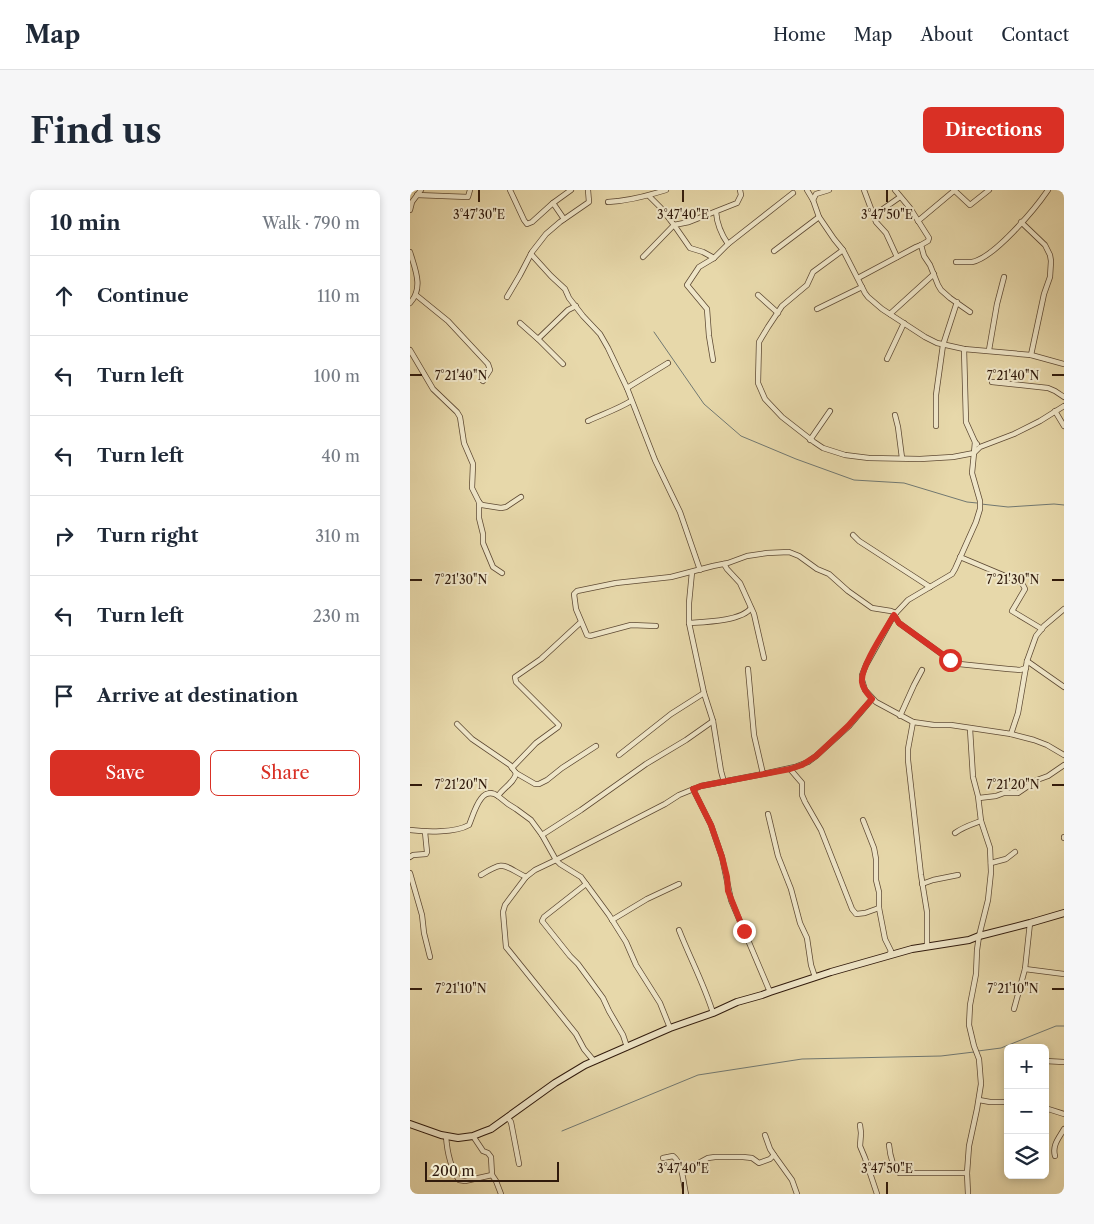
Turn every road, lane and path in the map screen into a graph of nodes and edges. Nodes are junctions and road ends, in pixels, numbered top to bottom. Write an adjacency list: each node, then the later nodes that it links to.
1 (421, 190): 17 (street)
2 (470, 190): 17 (street)
3 (510, 190): 23 (street)
4 (571, 190): 23 (street)
5 (588, 190): 28 (street)
6 (637, 190): 19 (street)
7 (666, 190): 18 (street)
8 (740, 190): 26 (street)
9 (807, 190): 21 (street)
10 (829, 190): 21 (street)
11 (864, 190): 39 (street)
12 (895, 190): 20 (street)
13 (954, 190): 14 (street); 29 (street)
14 (988, 190)
15 (1048, 190): 30 (street)
16 (793, 193): 32 (street)
17 (417, 195): 25 (street)
18 (649, 196): 19 (street); 31 (street)
19 (638, 197): 22 (street)
20 (900, 197): 24 (street); 29 (street)
21 (812, 200): 27 (street)
22 (608, 202)
23 (553, 203): 28 (street)
24 (883, 209)
25 (410, 210)
26 (716, 212): 31 (street); 32 (street)
27 (819, 217): 34 (street); 35 (street)
28 (564, 219): 37 (street)
29 (918, 221): 33 (street)
30 (1021, 222): 41 (street); 63 (street)
31 (674, 225): 38 (street); 40 (street)
32 (728, 244): 40 (street)
33 (920, 245): 39 (street); 42 (street)
34 (843, 250): 44 (street); 54 (street)
35 (774, 251)
36 (410, 252): 46 (street)
37 (531, 254): 48 (street); 51 (street)
38 (643, 257)
39 (897, 257): 44 (street)
40 (714, 258): 65 (street)
41 (956, 262)
42 (934, 274): 49 (street); 55 (street)
43 (1004, 277): 62 (street)
44 (858, 278): 45 (street)
45 (862, 288): 52 (street); 55 (street)
46 (416, 295): 50 (street); 69 (street)
47 (758, 295): 54 (street)
48 (507, 297)
49 (957, 302): 53 (street); 59 (street)
50 (410, 303)
51 (576, 306): 58 (street); 71 (street)
52 (817, 310)
53 (970, 312)
54 (778, 313): 81 (street)
55 (890, 314): 57 (street)
56 (520, 323): 58 (street)
57 (904, 323): 59 (street); 64 (street)
58 (538, 339): 67 (street)
59 (943, 345): 60 (street); 79 (street)
60 (964, 349): 62 (street); 82 (street)
61 (410, 350): 87 (street)
62 (989, 350): 63 (street)
63 (1031, 355): 68 (street)
64 (887, 359)
65 (713, 360)
66 (668, 363): 71 (street)
67 (562, 364)
68 (1064, 364)
69 (483, 381)
70 (992, 382): 72 (street)
71 (626, 388): 73 (street)
72 (1064, 398)
73 (631, 400): 78 (street); 91 (street)
74 (1064, 406): 76 (street)
75 (830, 411): 81 (street)
76 (1056, 411): 80 (street); 83 (street)
77 (895, 415): 85 (street)
78 (588, 421)
79 (936, 426)
80 (1064, 426)
81 (810, 440): 85 (street)
82 (975, 442): 83 (street); 84 (street)
83 (980, 447): 84 (street)
84 (974, 453): 85 (street); 89 (street)
85 (902, 458)
86 (521, 498): 87 (street)
87 (479, 502): 93 (street)
88 (853, 535): 94 (street)
89 (960, 557): 94 (street); 101 (street)
90 (724, 564): 91 (street); 95 (street); 97 (street)
91 (700, 570): 92 (street)
92 (692, 572): 98 (street); 99 (street)
93 (502, 573)
94 (930, 587): 97 (street)
95 (751, 608): 99 (street); 102 (street)
96 (1064, 609): 101 (street)
97 (895, 614): 104 (street); 109 (street)
98 (582, 622): 100 (street); 120 (street)
99 (689, 623): 108 (street)
100 (656, 626)
101 (1042, 629): 103 (street)
102 (764, 658)
103 (1027, 661): 104 (street); 107 (street)
104 (1026, 668): 115 (street)
105 (748, 669): 123 (street)
106 (922, 670): 110 (street)
107 (1064, 687)
108 (704, 692): 111 (street); 117 (street)
109 (872, 699): 110 (street); 121 (street)
110 (900, 716): 112 (street)
111 (712, 721): 124 (street); 134 (street)
112 (913, 722): 114 (street); 145 (street)
113 (458, 724): 120 (street)
114 (970, 729): 115 (street); 127 (street)
115 (1011, 734): 118 (street)
116 (596, 746): 122 (street)
117 (618, 755)
118 (1064, 755)
119 (1064, 765): 127 (street)
120 (512, 768): 122 (street)
121 (790, 769): 123 (street); 146 (street)
122 (516, 773): 126 (street)
123 (762, 774): 124 (street)
124 (724, 782): 125 (street)
125 (693, 789): 137 (street); 158 (street)
126 (498, 796): 132 (street); 134 (street)
127 (978, 798): 130 (street)
128 (768, 814): 157 (street)
129 (863, 820): 146 (street)
130 (981, 821): 133 (street); 138 (street)
131 (410, 830): 132 (street)
132 (425, 832): 136 (street)
133 (955, 833)
134 (542, 835): 137 (street)
135 (1015, 852): 138 (street)
136 (410, 857)
137 (556, 860): 142 (street); 143 (street)
138 (991, 863): 151 (street)
139 (410, 873): 154 (street)
140 (481, 875): 142 (street)
141 (958, 875): 145 (street)
142 (526, 876): 163 (street)
143 (586, 884): 148 (street); 162 (street)
144 (679, 884): 148 (street)
145 (922, 884): 152 (street)
146 (879, 908): 153 (street)
147 (1064, 913): 149 (street)
148 (612, 920): 161 (street)
149 (1030, 923): 151 (street); 155 (street)
150 (679, 930): 160 (street)
151 (978, 936): 152 (street); 166 (street)
152 (927, 946): 153 (street)
153 (889, 955): 157 (street)
154 (430, 957)
155 (1025, 969): 156 (street); 159 (street)
156 (1064, 974)
157 (815, 978): 158 (street)
158 (770, 992): 160 (street)
159 (1014, 1009)
160 (713, 1013): 161 (street)
161 (670, 1028): 162 (street)
162 (626, 1047): 163 (street)
163 (594, 1061): 170 (street)
164 (1049, 1061): 165 (street)
165 (1064, 1062)
166 (979, 1100): 167 (street); 183 (street)
167 (1004, 1102)
168 (1049, 1109): 169 (street)
169 (1064, 1113)
170 (508, 1117): 176 (street); 181 (street)
171 (410, 1124): 175 (street)
172 (860, 1124): 188 (street)
173 (1064, 1129): 179 (street)
174 (764, 1135): 178 (street)
175 (446, 1136): 176 (street); 184 (street)
176 (473, 1136): 184 (street)
177 (889, 1145): 183 (street)
178 (774, 1155): 182 (street); 187 (street)
179 (1055, 1156)
180 (663, 1158): 182 (street)
181 (519, 1164)
182 (682, 1172): 186 (street)
183 (967, 1174): 189 (street)
184 (492, 1175): 185 (street)
185 (501, 1194)
186 (686, 1194)
187 (797, 1194)
188 (877, 1194)
189 (968, 1194)

